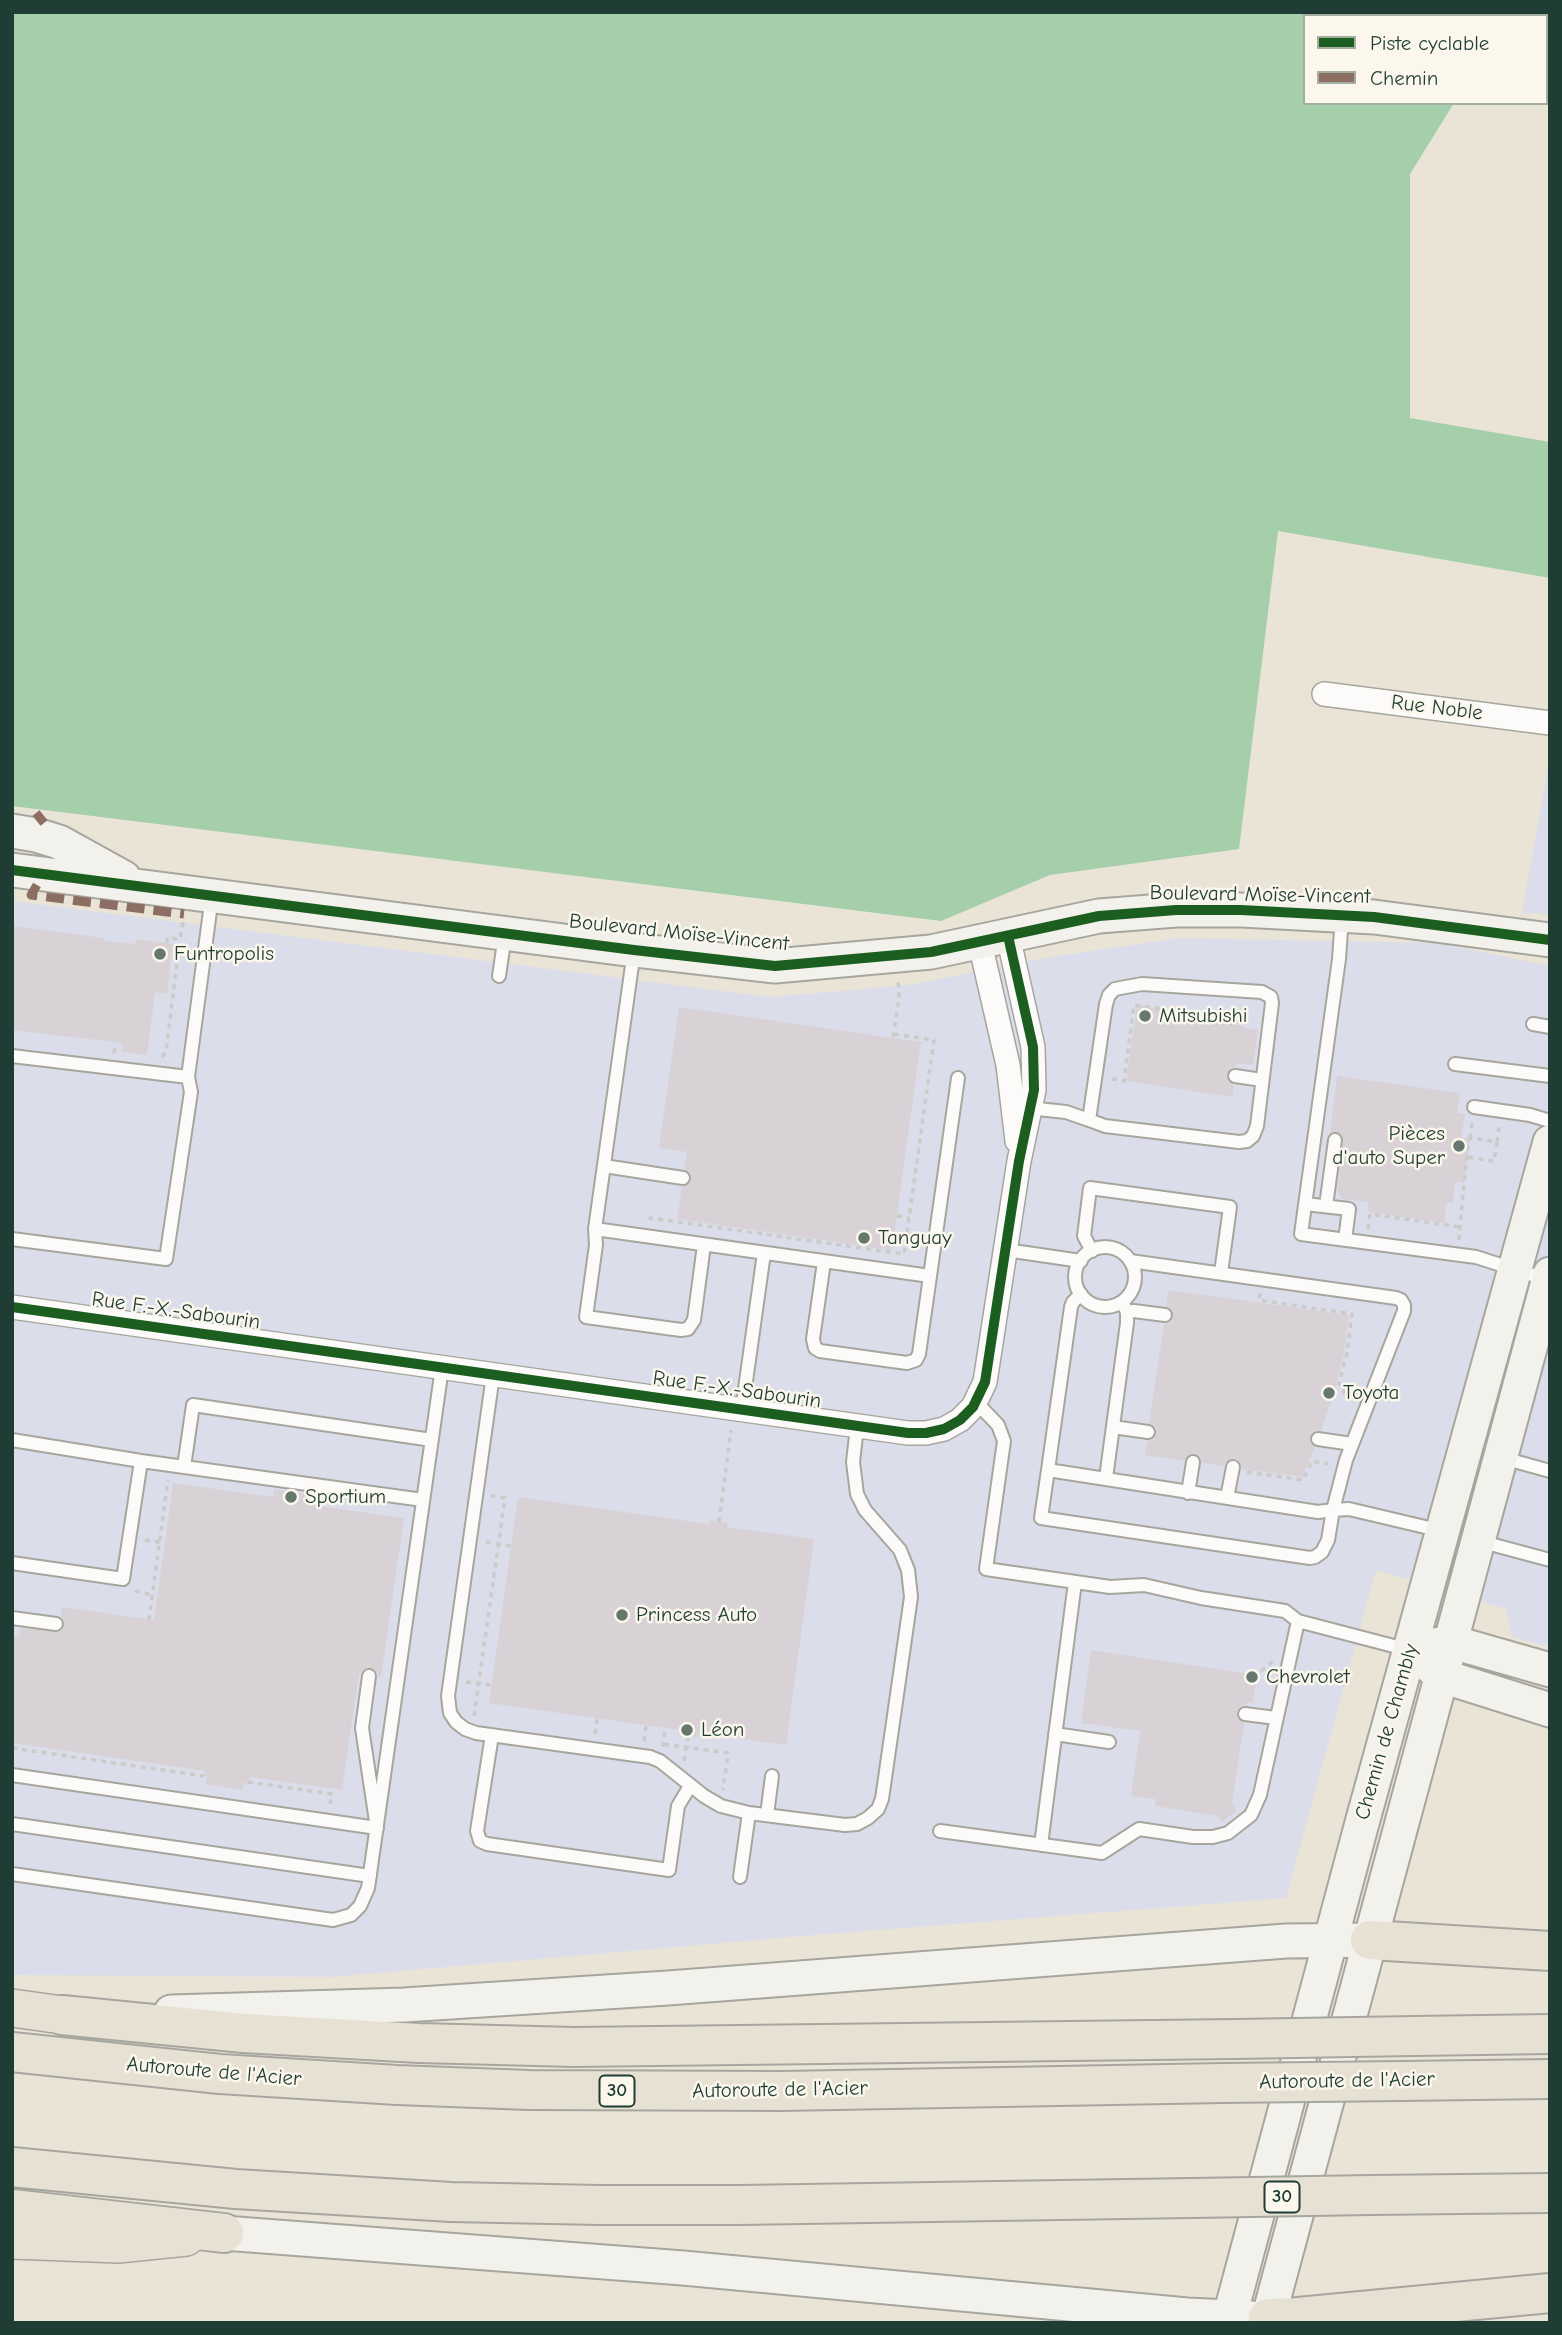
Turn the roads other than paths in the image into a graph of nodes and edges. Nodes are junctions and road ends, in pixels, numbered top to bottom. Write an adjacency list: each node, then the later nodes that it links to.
1 (1324, 694): 2 (street, Rue Noble)
2 (1550, 723)
3 (12, 831): 5 (street, Boulevard Moïse-Vincent)
4 (12, 870): 5 (street, Boulevard Moïse-Vincent)
5 (138, 886): 6 (street, Boulevard Moïse-Vincent)
6 (212, 896): 8 (street, Boulevard Moïse-Vincent); 19 (lane)
7 (1342, 916): 9 (street, Boulevard Moïse-Vincent); 10 (street, Boulevard Moïse-Vincent); 30 (lane)
8 (505, 933): 11 (street, Boulevard Moïse-Vincent); 12 (lane)
9 (994, 940): 11 (street, Boulevard Moïse-Vincent); 22 (street, Rue F.-X.-Sabourin)
10 (1550, 940)
11 (634, 950): 28 (lane)
12 (499, 976)
13 (1533, 1024): 14 (lane)
14 (1550, 1027)
15 (12, 1056): 19 (lane)
16 (1455, 1064): 18 (lane)
17 (1235, 1076): 21 (lane)
18 (1550, 1076)
19 (188, 1077): 33 (lane)
20 (958, 1078): 44 (lane)
21 (1262, 1080): 24 (lane); 24 (lane)
22 (1022, 1108): 24 (lane); 36 (street, Rue F.-X.-Sabourin)
23 (1474, 1108): 25 (lane)
24 (1090, 1120)
25 (1550, 1121)
26 (1335, 1140): 31 (lane)
27 (1550, 1142): 42 (street, Chemin de Chambly)
28 (604, 1166): 29 (lane); 32 (lane)
29 (683, 1178)
30 (1305, 1203): 31 (lane); 34 (lane)
31 (1326, 1206): 34 (lane)
32 (595, 1229): 35 (lane); 35 (lane)
33 (12, 1239)
34 (1345, 1240): 42 (lane)
35 (704, 1245): 38 (lane)
36 (1006, 1250): 39 (lane); 52 (street, Rue F.-X.-Sabourin)
37 (1091, 1251): 39 (lane); 40 (lane); 43 (lane)
38 (764, 1253): 41 (lane); 53 (lane)
39 (1081, 1261): 46 (lane)
40 (1130, 1261): 43 (lane); 48 (lane)
41 (824, 1262): 44 (lane); 44 (lane)
42 (1514, 1268): 45 (lane); 73 (street, Chemin de Chambly)
43 (1220, 1273): 60 (lane)
44 (930, 1276)
45 (1549, 1277): 61 (street, Chemin de Chambly)
46 (1081, 1294): 48 (lane); 66 (lane)
47 (12, 1307): 50 (street, Rue F.-X.-Sabourin)
48 (1124, 1307): 49 (lane); 55 (lane)
49 (1165, 1315)
50 (442, 1368): 51 (street, Rue F.-X.-Sabourin); 59 (lane)
51 (493, 1375): 53 (street, Rue F.-X.-Sabourin); 90 (lane)
52 (976, 1402): 54 (street, Rue F.-X.-Sabourin); 77 (lane)
53 (737, 1418): 54 (street, Rue F.-X.-Sabourin)
54 (857, 1427): 96 (lane)
55 (1113, 1427): 56 (lane); 68 (lane)
56 (1148, 1432)
57 (1318, 1439): 60 (lane)
58 (12, 1440): 62 (lane)
59 (432, 1440): 64 (lane); 71 (lane)
60 (1352, 1444): 72 (lane)
61 (1500, 1457): 67 (lane); 74 (street, Chemin de Chambly)
62 (141, 1461): 64 (lane); 76 (lane)
63 (1194, 1462): 69 (lane)
64 (184, 1467): 71 (lane)
65 (1233, 1467): 70 (lane)
66 (1048, 1470): 68 (lane); 72 (lane)
67 (1550, 1471)
68 (1106, 1478): 69 (lane)
69 (1188, 1493): 70 (lane)
70 (1227, 1499): 72 (lane)
71 (423, 1500): 98 (lane)
72 (1334, 1510): 73 (lane)
73 (1443, 1531): 82 (street, Chemin de Chambly)
74 (1479, 1541): 75 (lane); 81 (street, Chemin de Chambly)
75 (1550, 1560)
76 (12, 1563)
77 (1075, 1582): 79 (lane); 89 (lane)
78 (12, 1618): 80 (lane)
79 (1298, 1621): 82 (lane); 88 (lane)
80 (56, 1624)
81 (1452, 1642): 82 (street); 83 (street); 85 (street, Chemin de Chambly)
82 (1410, 1650): 85 (street); 104 (street, Chemin de Chambly)
83 (1550, 1670)
84 (369, 1676): 98 (lane)
85 (1442, 1676): 86 (street); 105 (street, Chemin de Chambly)
86 (1550, 1710)
87 (1245, 1714): 88 (lane)
88 (1276, 1718): 100 (lane)
89 (1055, 1734): 91 (lane); 100 (lane)
90 (492, 1735): 94 (lane); 94 (lane)
91 (1109, 1742)
92 (12, 1775): 98 (lane)
93 (772, 1776): 96 (lane)
94 (690, 1786): 95 (lane)
95 (750, 1813): 96 (lane); 103 (lane)
96 (767, 1815)
97 (12, 1824): 102 (lane)
98 (377, 1828): 102 (lane)
99 (940, 1831): 100 (lane)
100 (1041, 1845)
101 (12, 1874): 102 (lane)
102 (370, 1876)
103 (740, 1877)
104 (1330, 1940): 105 (street); 108 (street); 118 (street, Chemin de Chambly)
105 (1370, 1940): 106 (highway); 119 (street, Chemin de Chambly)
106 (1550, 1951)
107 (12, 2008): 108 (main road)
108 (62, 2015): 109 (highway, bridge)
109 (1550, 2034)
110 (12, 2052): 111 (highway, Autoroute de l'Acier / 30, bridge)
111 (1550, 2078)
112 (12, 2167): 113 (highway, 30, bridge)
113 (1550, 2193)
114 (12, 2209): 115 (highway)
115 (224, 2233): 116 (main road); 118 (street)
116 (12, 2240)
117 (1550, 2293): 119 (highway)
118 (1229, 2320): 119 (street)
119 (1267, 2320)

